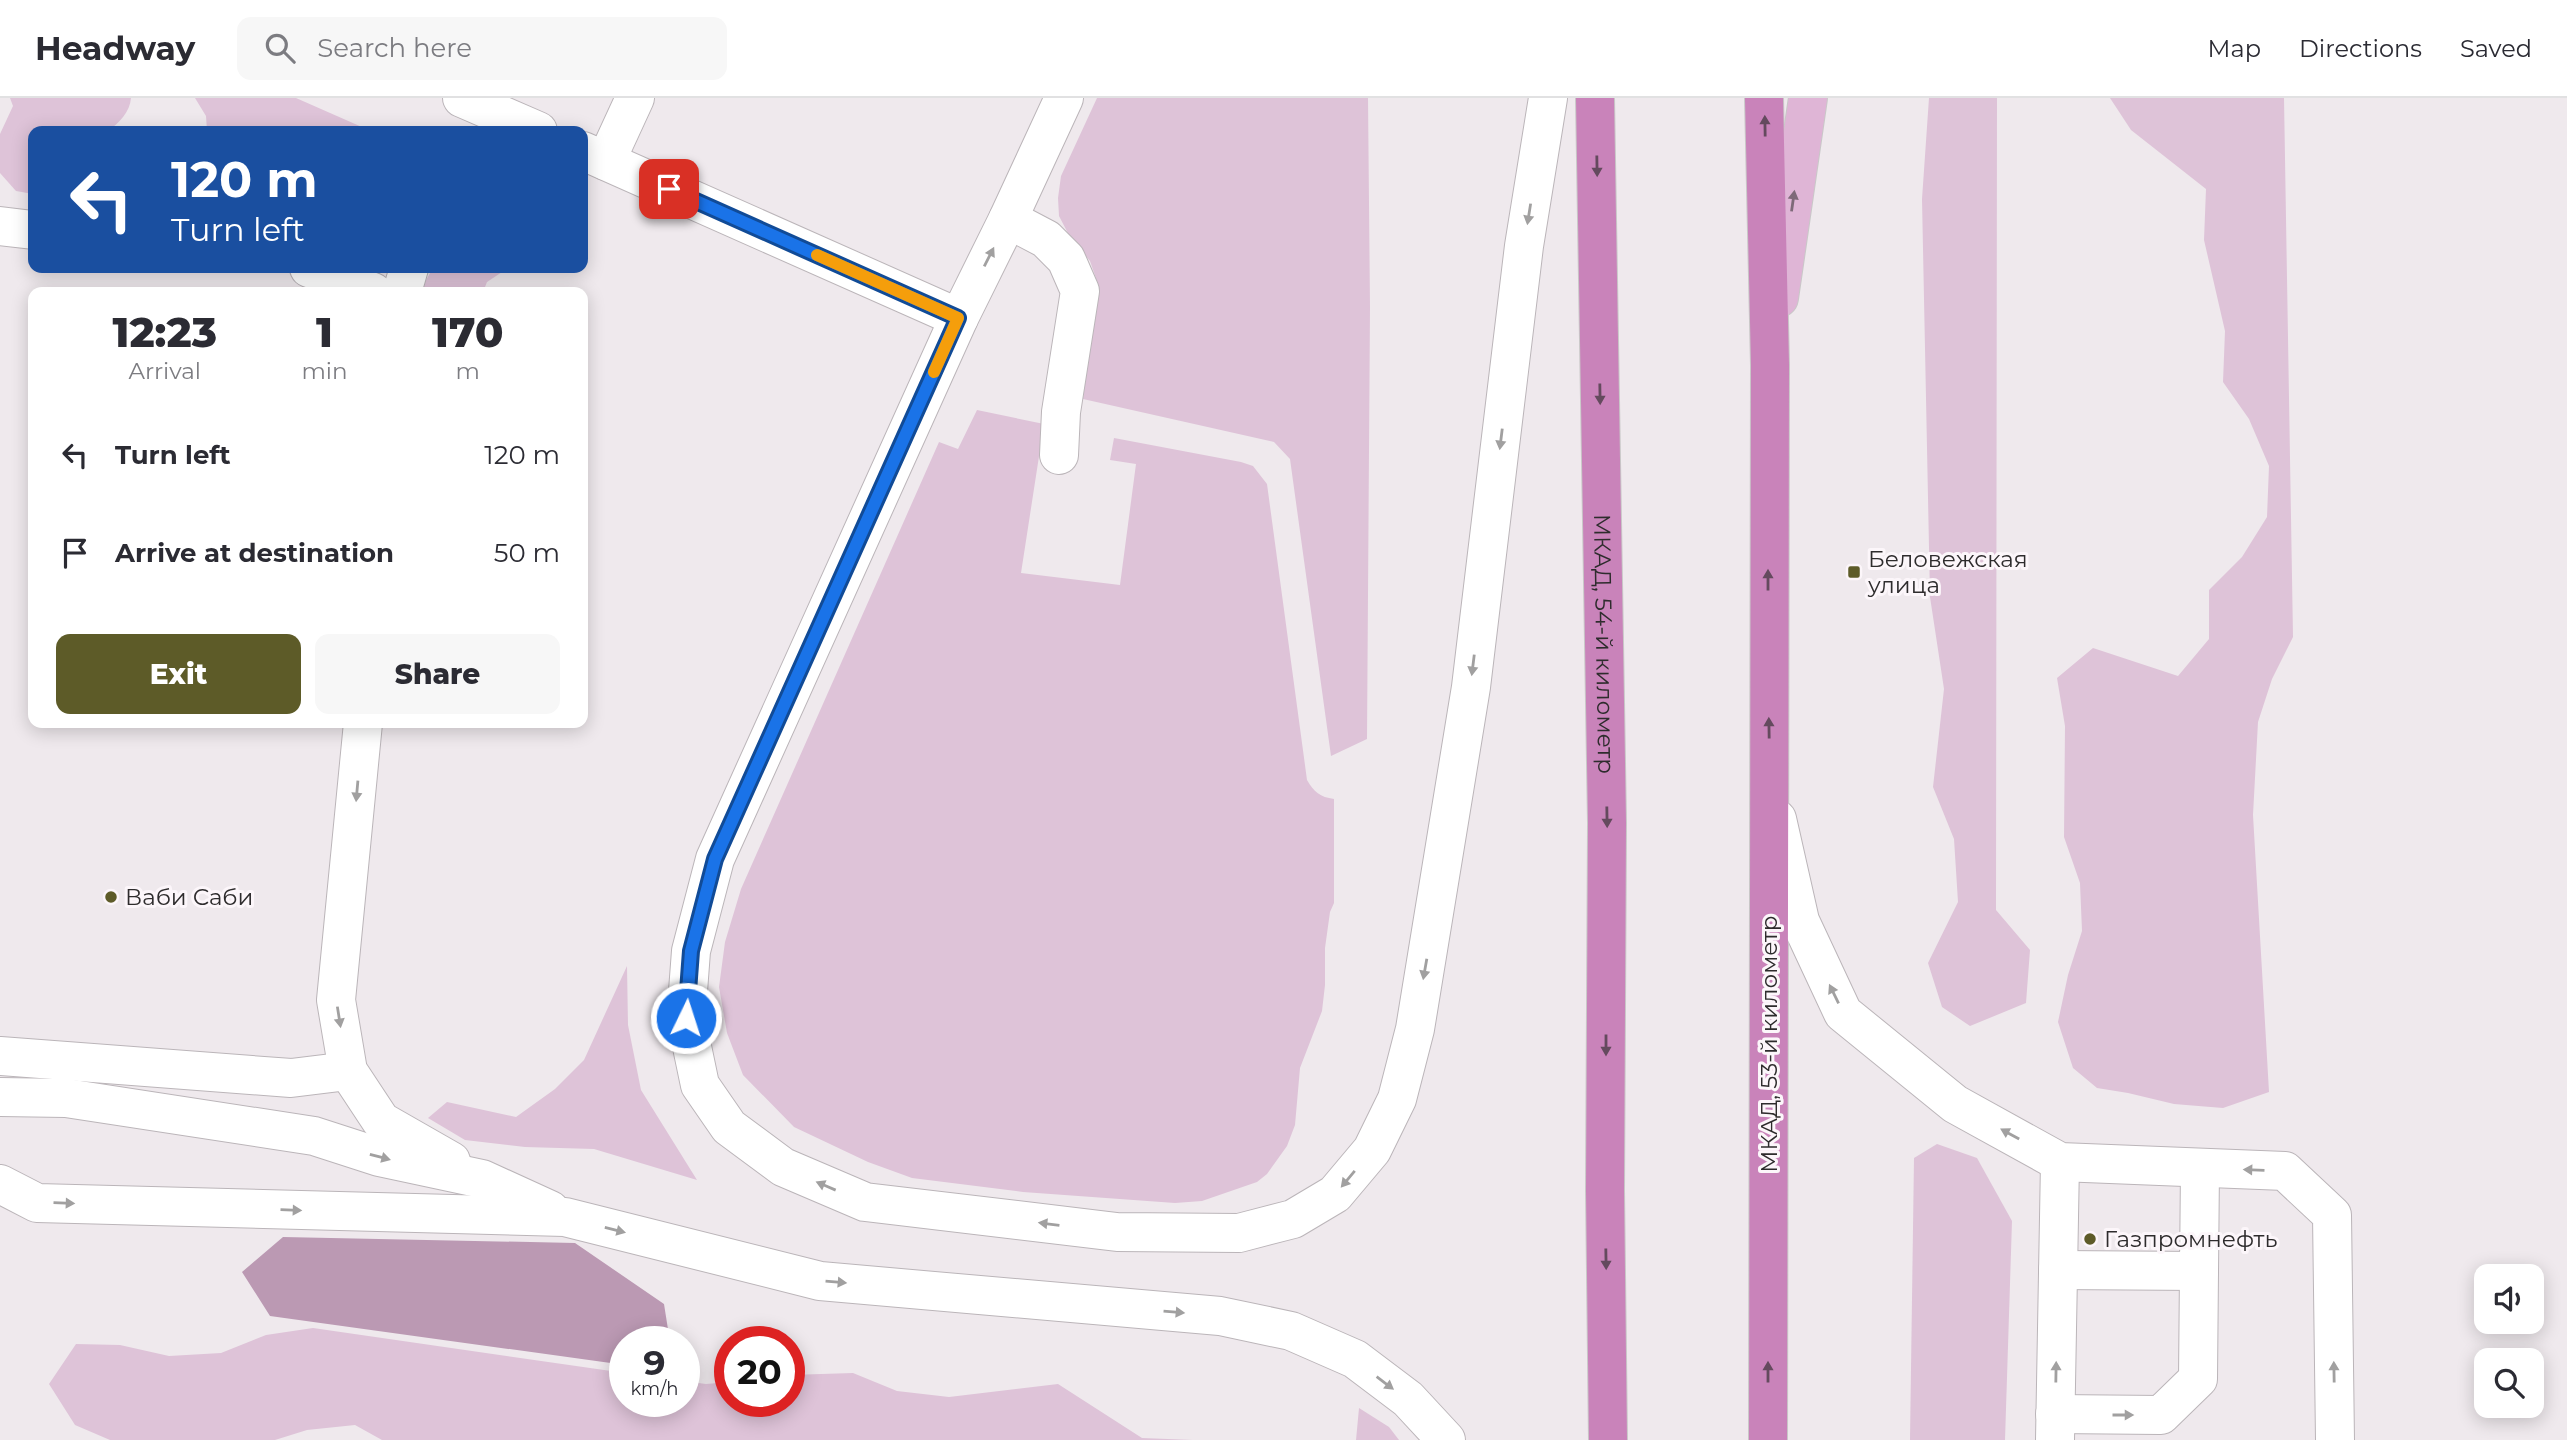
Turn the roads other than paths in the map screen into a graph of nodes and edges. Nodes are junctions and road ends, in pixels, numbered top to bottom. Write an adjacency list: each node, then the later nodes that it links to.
1 (462, 98): 8 (lane)
2 (635, 98): 9 (lane)
3 (1064, 98): 10 (lane)
4 (1548, 98): 15 (lane, one-way to 15)
5 (1595, 98): 32 (highway, МКАД, 54-й километр, one-way to 32)
6 (1764, 98): 16 (highway, one-way to 6)
7 (1808, 98): 16 (main road, one-way to 7)
8 (525, 126)
9 (595, 156): 15 (lane)
10 (1008, 219): 15 (lane, one-way to 10); 17 (lane)
11 (0, 226): 12 (lane)
12 (28, 229)
13 (322, 273): 14 (lane)
14 (360, 287)
15 (958, 318)
16 (1770, 366): 19 (highway, МКАД, 53-й километр, one-way to 16)
17 (1059, 455)
18 (363, 728): 21 (lane, one-way to 21)
19 (1770, 783): 23 (lane, one-way to 19); 33 (highway, МКАД, 53-й километр, one-way to 19)
20 (0, 1056): 21 (lane)
21 (348, 1071): 25 (lane)
22 (0, 1097): 25 (lane, one-way to 25)
23 (2060, 1162): 24 (lane); 28 (lane)
24 (2200, 1168): 29 (lane); 34 (lane, one-way to 24)
25 (482, 1179): 27 (lane)
26 (0, 1184): 27 (lane, one-way to 27)
27 (565, 1217): 31 (lane, one-way to 31)
28 (2057, 1270): 29 (lane); 30 (lane, one-way to 28)
29 (2199, 1271): 30 (lane, one-way to 29)
30 (2055, 1427)
31 (1446, 1440)
32 (1608, 1440)
33 (1768, 1440)
34 (2335, 1440)

